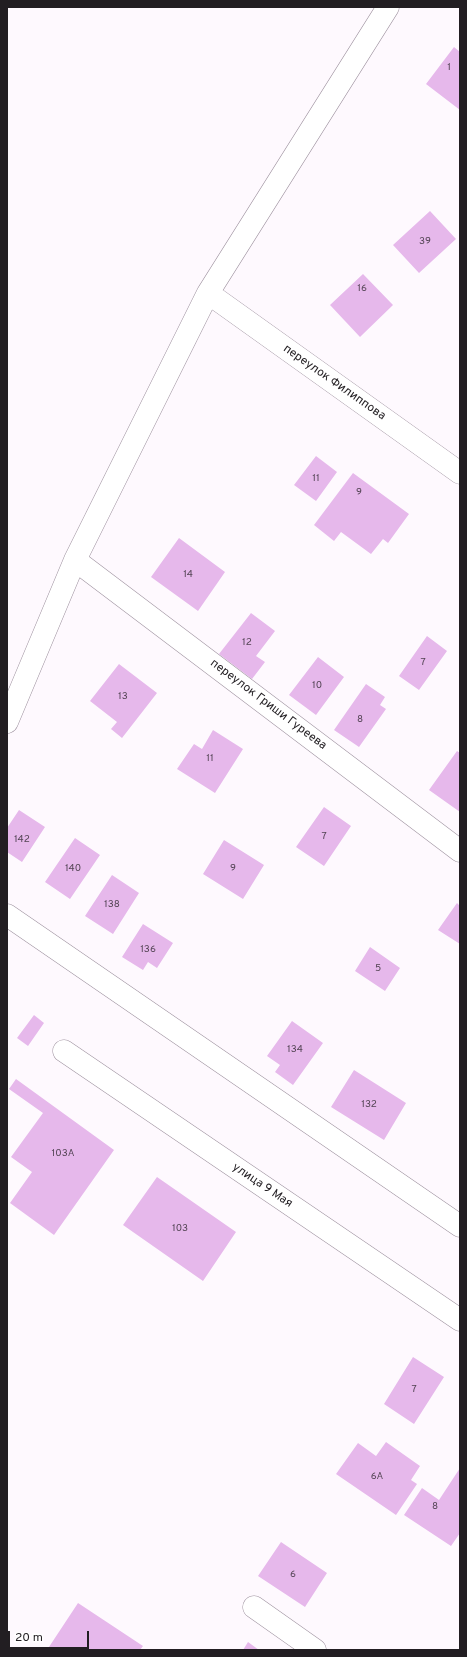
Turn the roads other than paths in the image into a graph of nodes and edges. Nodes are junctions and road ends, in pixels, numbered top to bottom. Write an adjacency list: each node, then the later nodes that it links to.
1 (388, 7): 2 (street)
2 (208, 293): 3 (street, переулок Филиппова); 4 (street)
3 (460, 473)
4 (76, 560): 5 (street); 6 (street, переулок Гриши Гуреева)
5 (7, 722)
6 (460, 851)
7 (7, 915): 9 (street)
8 (64, 1051): 10 (street, улица 9 Мая)
9 (460, 1226)
10 (460, 1320)
11 (254, 1607): 12 (street)
12 (315, 1650)

